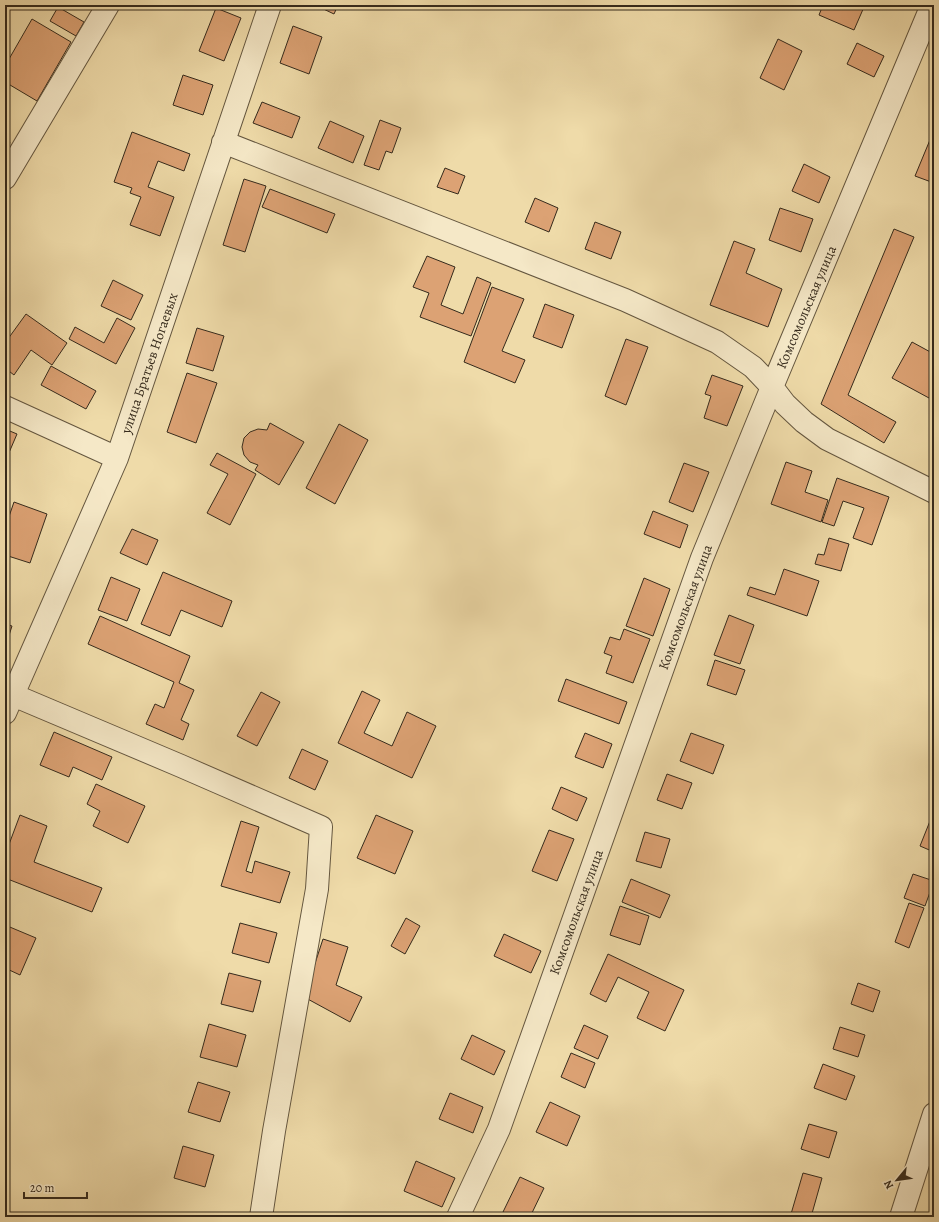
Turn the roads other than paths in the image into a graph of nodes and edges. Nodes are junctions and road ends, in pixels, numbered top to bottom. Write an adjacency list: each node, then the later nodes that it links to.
1 (108, 5): 5 (street)
2 (270, 5): 4 (street, улица Братьев Ногаевых)
3 (932, 5): 6 (street, Комсомольская улица)
4 (223, 142): 6 (street); 8 (street, улица Братьев Ногаевых)
5 (5, 178)
6 (772, 387): 9 (street); 13 (street, Комсомольская улица)
7 (5, 407): 8 (street)
8 (117, 458): 10 (street, улица Братьев Ногаевых)
9 (934, 492)
10 (9, 704): 12 (street)
11 (934, 1114): 14 (street)
12 (261, 1217)
13 (458, 1217)
14 (901, 1217)

